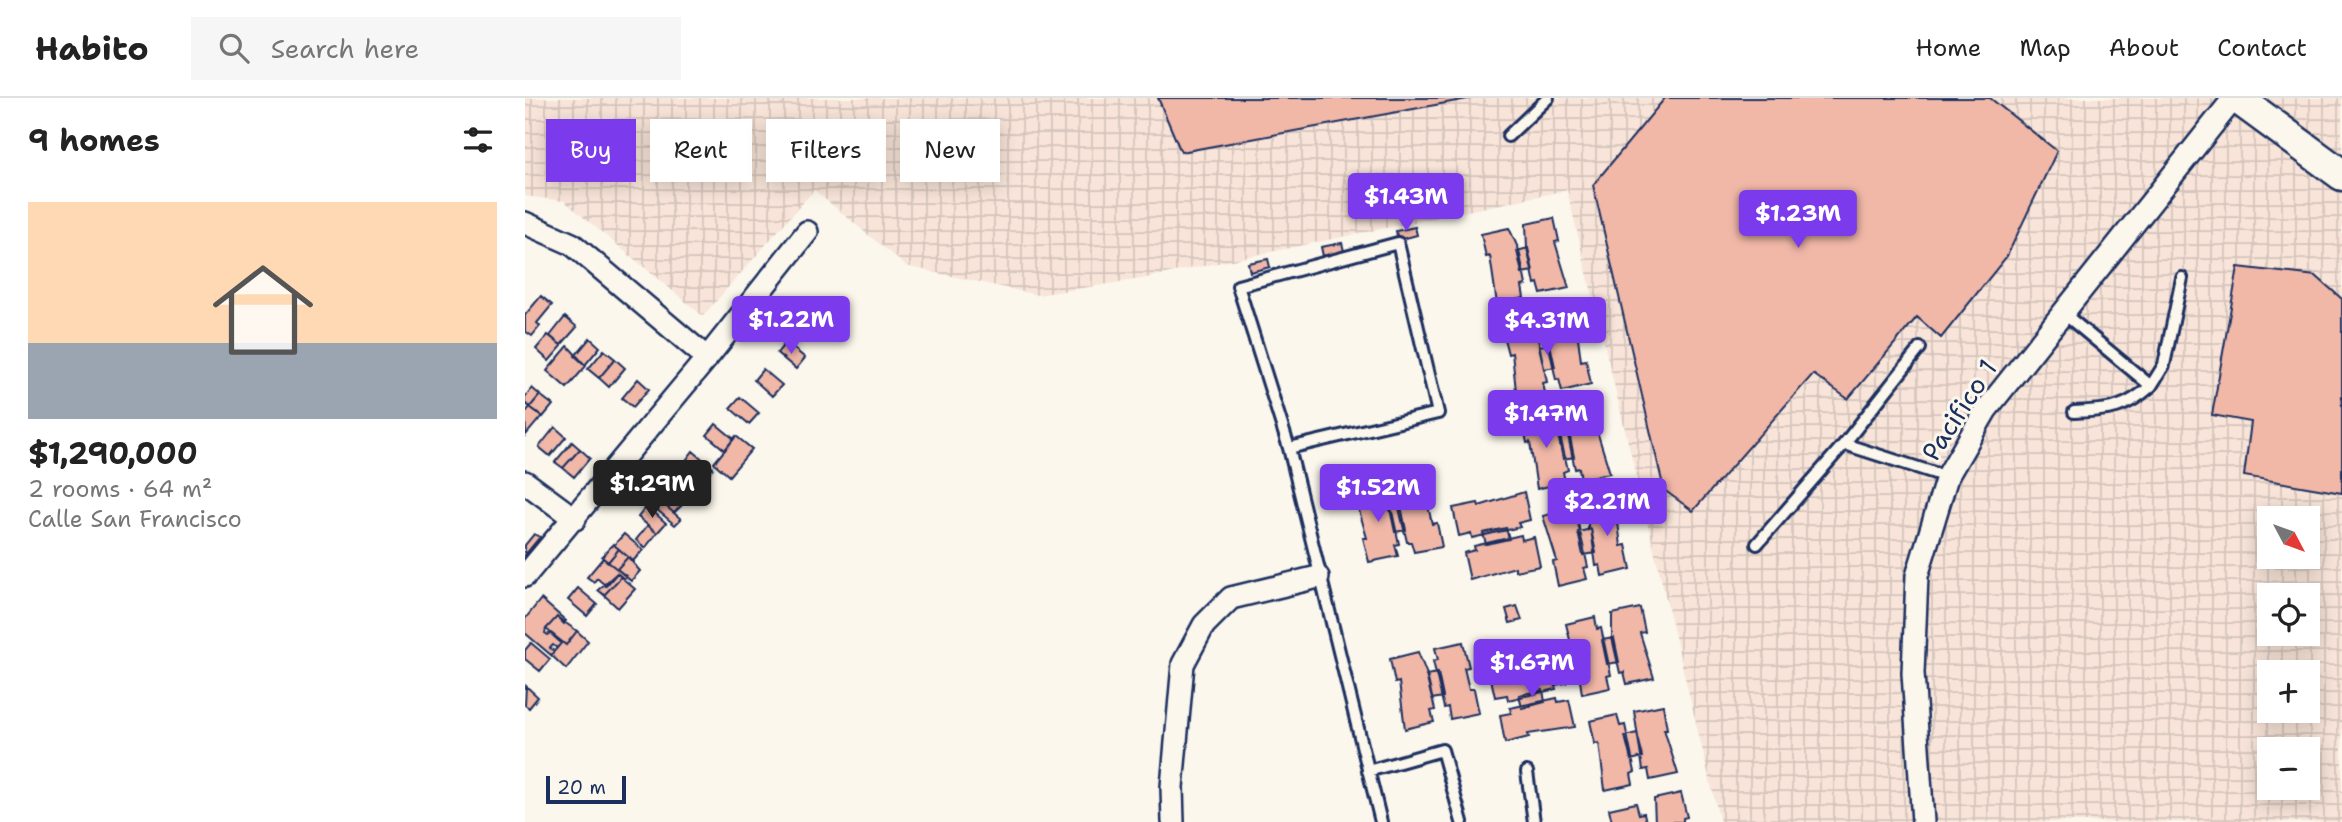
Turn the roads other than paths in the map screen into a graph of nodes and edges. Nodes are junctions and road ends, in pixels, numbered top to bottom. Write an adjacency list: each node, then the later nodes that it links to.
1 (1548, 98): 3 (lane)
2 (2235, 98): 4 (main road); 8 (street, Pacifico 1)
3 (1508, 136)
4 (2342, 175)
5 (525, 223): 10 (street)
6 (807, 232): 10 (street)
7 (2182, 278): 11 (lane)
8 (2062, 312): 11 (lane); 15 (street, Pacifico 1)
9 (1920, 348): 13 (lane)
10 (707, 358): 17 (street)
11 (2151, 386): 12 (lane)
12 (2074, 412)
13 (1845, 443): 15 (lane); 18 (lane)
14 (1289, 448): 14 (lane); 20 (lane)
15 (1947, 477): 28 (street, Pacifico 1)
16 (525, 482): 17 (street)
17 (575, 519): 19 (street)
18 (1757, 544)
19 (525, 576)
20 (1318, 577): 21 (lane); 24 (street)
21 (1368, 771): 25 (lane); 26 (lane)
22 (1527, 772): 23 (lane)
23 (1533, 820): 27 (lane)
24 (1173, 822)
25 (1381, 822)
26 (1462, 822)
27 (1520, 822)
28 (1923, 822)

